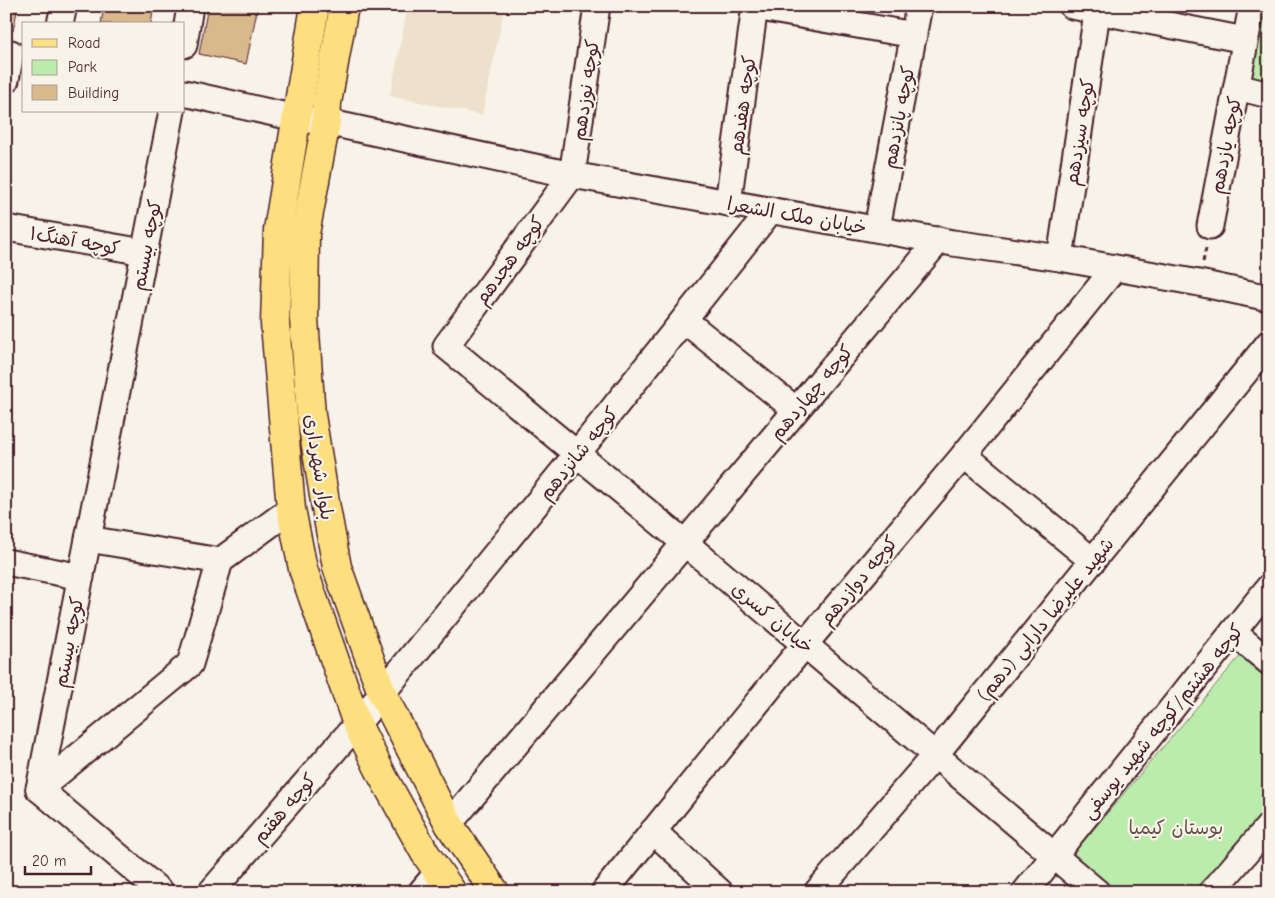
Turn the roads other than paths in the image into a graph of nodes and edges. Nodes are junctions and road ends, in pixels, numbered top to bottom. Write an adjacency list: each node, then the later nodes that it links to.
1 (64, 6): 11 (street)
2 (190, 6): 13 (street)
3 (315, 6): 21 (main road, بلوار شهرداری)
4 (344, 6): 22 (main road, بلوار شهرداری)
5 (597, 6): 23 (street, کوچه نوزدهم)
6 (919, 6): 12 (street, کوچه پانزدهم)
7 (1072, 6): 10 (street)
8 (1252, 6): 14 (street, کوچه یازدهم)
9 (755, 7): 12 (street); 24 (street, کوچه هفدهم)
10 (1098, 9): 14 (street); 31 (street, کوچه سیزدهم)
11 (60, 22)
12 (914, 35): 28 (street, کوچه پانزدهم)
13 (185, 38)
14 (1246, 40): 17 (street, کوچه یازدهم)
15 (14, 53): 16 (street)
16 (6, 80)
17 (1237, 87): 19 (street); 26 (street, کوچه یازدهم)
18 (185, 93): 21 (street, خیابان ملک الشعرا)
19 (1269, 95)
20 (172, 112): 30 (street, کوچه بیستم)
21 (296, 118): 22 (street, خیابان ملک الشعرا); 40 (main road, بلوار شهرداری)
22 (326, 122): 23 (street, خیابان ملک الشعرا); 51 (main road, بلوار شهرداری)
23 (572, 175): 24 (street, خیابان ملک الشعرا); 36 (street, کوچه هجدهم)
24 (728, 203): 25 (street, خیابان ملک الشعرا)
25 (771, 210): 28 (street, خیابان ملک الشعرا); 34 (street, کوچه شانزدهم)
26 (1210, 226)
27 (6, 228): 30 (street, کوچه آهنگ۱)
28 (877, 228): 29 (street, خیابان ملک الشعرا)
29 (939, 240): 31 (street, خیابان ملک الشعرا); 37 (street, کوچه چهاردهم)
30 (144, 252): 41 (street, کوچه بیستم)
31 (1060, 258): 32 (street, خیابان ملک الشعرا)
32 (1114, 269): 33 (street, خیابان ملک الشعرا); 39 (street, کوچه دوازدهم)
33 (1269, 298)
34 (684, 320): 37 (street); 38 (street, کوچه شانزدهم)
35 (1269, 343): 44 (street, شهید علیرضا دارابی (دهم))
36 (446, 346): 38 (street, خیابان کسری)
37 (796, 410): 42 (street, کوچه چهاردهم)
38 (577, 454): 42 (street, خیابان کسری); 51 (street, کوچه شانزدهم)
39 (964, 455): 44 (street); 49 (street, کوچه دوازدهم)
40 (290, 509): 43 (street); 52 (main road, بلوار شهرداری)
41 (88, 539): 43 (street); 46 (street, کوچه بیستم)
42 (684, 543): 49 (street, خیابان کسری); 55 (street, کوچه چهاردهم)
43 (220, 561): 54 (street)
44 (1093, 561): 53 (street, شهید علیرضا دارابی (دهم))
45 (6, 562): 46 (street)
46 (81, 577): 54 (street, کوچه بیستم)
47 (1269, 588): 48 (street, کوچه هشتم/کوچه شهید یوسفی)
48 (1233, 632): 50 (street); 58 (street, کوچه هشتم/کوچه شهید یوسفی)
49 (804, 644): 53 (street, خیابان کسری); 57 (street, کوچه دوازدهم)
50 (1269, 662)
51 (382, 693): 52 (street, کوچه شانزدهم); 55 (main road, بلوار شهرداری)
52 (357, 724): 59 (main road, بلوار شهرداری); 61 (street, کوچه هفتم)
53 (935, 755): 58 (street, خیابان کسری); 65 (street, شهید علیرضا دارابی (دهم))
54 (39, 789): 60 (street)
55 (449, 824): 62 (main road, بلوار شهرداری)
56 (1269, 826): 68 (street)
57 (653, 831): 63 (street, کوچه دوازدهم); 64 (street)
58 (1054, 855): 66 (street, کوچه هشتم/کوچه شهید یوسفی); 67 (street, خیابان کسری)
59 (437, 885)
60 (161, 892)
61 (211, 892)
62 (495, 892)
63 (604, 892)
64 (720, 892)
65 (816, 892)
66 (1025, 892)
67 (1097, 892)
68 (1212, 892)

